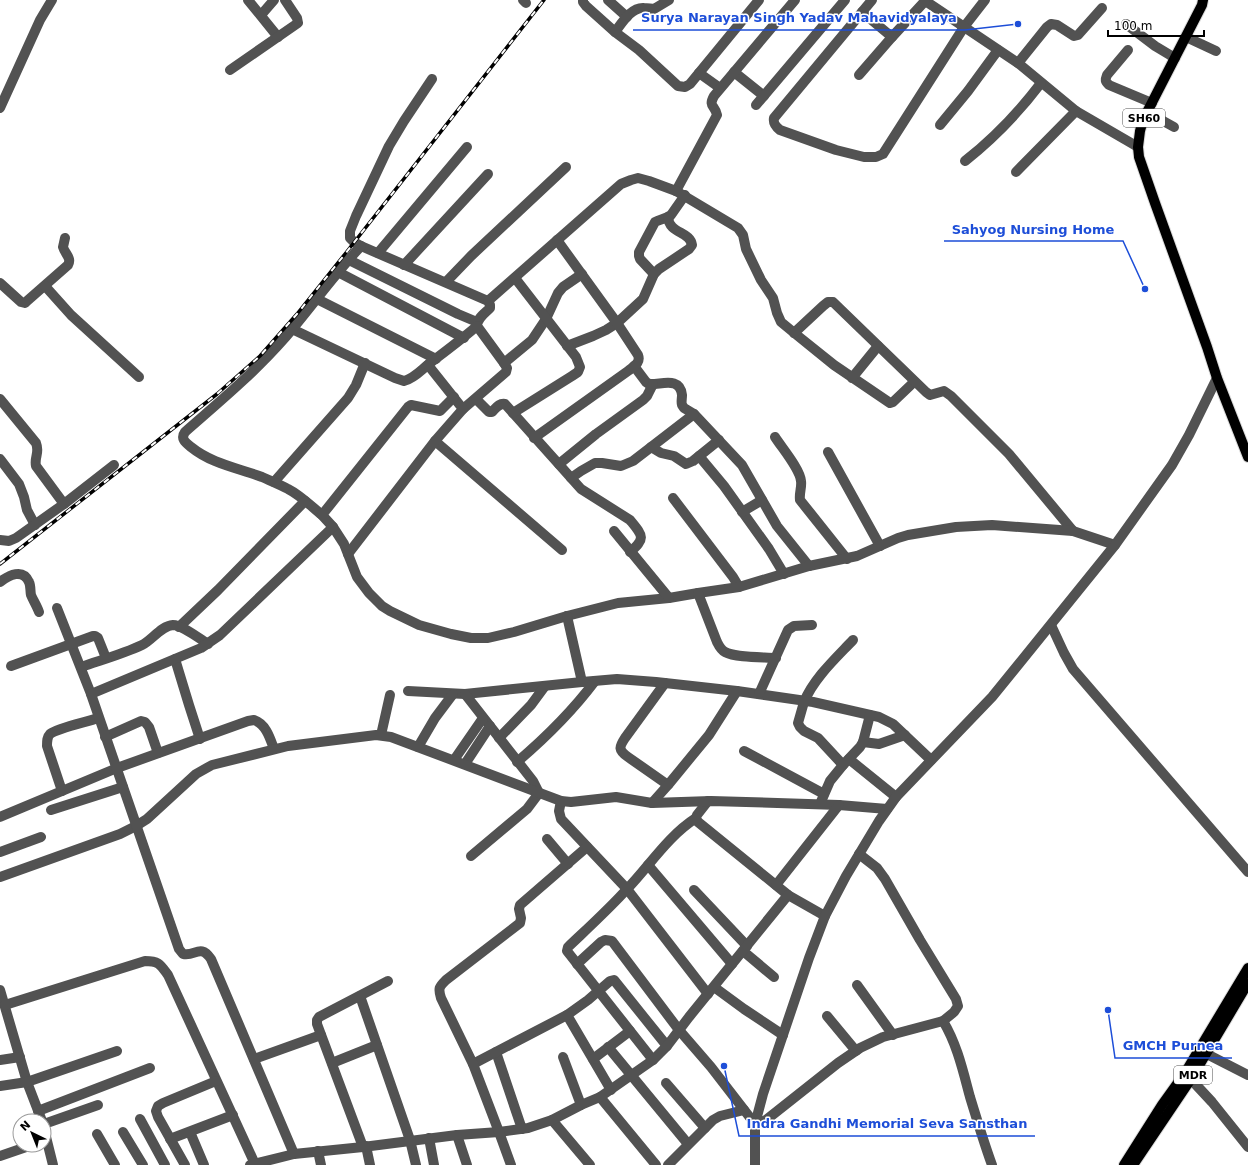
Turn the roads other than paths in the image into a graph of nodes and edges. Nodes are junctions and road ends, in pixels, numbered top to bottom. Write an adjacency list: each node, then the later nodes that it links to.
1 (52, 0): 40 (street)
2 (248, 0): 17 (street)
3 (274, 0): 17 (street)
4 (285, 0): 22 (street)
5 (583, 0): 21 (street)
6 (608, 0): 18 (street)
7 (669, 0): 18 (street)
8 (760, 0): 32 (street)
9 (795, 0): 31 (street)
10 (845, 0): 37 (street)
11 (872, 0): 16 (street)
12 (925, 0): 20 (street); 23 (street)
13 (985, 0): 20 (street)
14 (1203, 0): 24 (main road, SH60)
15 (1102, 8): 29 (street)
16 (862, 12): 20 (street); 23 (street)
17 (261, 15): 22 (street)
18 (627, 17): 21 (street)
19 (1126, 24): 28 (street)
20 (964, 27): 25 (street)
21 (615, 32): 32 (street)
22 (278, 37): 30 (street)
23 (892, 37): 33 (street)
24 (1186, 37): 27 (street); 28 (main road, SH60)
25 (998, 50): 29 (street); 42 (street)
26 (1128, 50): 39 (street)
27 (1216, 51)
28 (1175, 58): 39 (main road, SH60)
29 (1018, 63): 35 (street)
30 (230, 70)
31 (734, 72): 36 (street); 37 (street)
32 (699, 73): 36 (street)
33 (859, 75)
34 (432, 79): 54 (street)
35 (1041, 83): 41 (street); 46 (street)
36 (720, 88): 50 (street)
37 (764, 96): 38 (street)
38 (756, 105)
39 (1150, 107): 43 (street); 45 (main road, SH60)
40 (0, 108)
41 (1076, 111): 45 (street); 48 (street)
42 (940, 125)
43 (1174, 127)
44 (467, 147): 55 (street)
45 (1138, 147): 81 (main road, SH60)
46 (965, 161)
47 (566, 167): 62 (street)
48 (1016, 172)
49 (488, 174): 57 (street)
50 (681, 193): 51 (street); 53 (street); 71 (street)
51 (668, 217): 60 (street); 60 (street)
52 (65, 238): 64 (street)
53 (557, 240): 59 (street); 61 (street)
54 (361, 246): 55 (street); 56 (street)
55 (378, 253): 57 (street)
56 (349, 260): 58 (street); 69 (street)
57 (404, 265): 62 (street)
58 (338, 272): 65 (street); 72 (street)
59 (582, 274): 67 (street); 68 (street)
60 (654, 274): 68 (street)
61 (515, 278): 66 (street); 67 (street)
62 (446, 282): 66 (street)
63 (0, 283): 64 (street)
64 (45, 286): 79 (street)
65 (317, 299): 70 (street); 75 (street)
66 (488, 301): 69 (street)
67 (546, 318): 73 (street); 77 (street)
68 (617, 323): 73 (street); 78 (street)
69 (477, 324): 72 (street); 77 (street)
70 (292, 329): 76 (street); 102 (street)
71 (794, 333): 74 (street); 80 (street)
72 (464, 338): 75 (street)
73 (567, 346): 88 (street)
74 (878, 346): 80 (street); 82 (street)
75 (432, 362): 76 (street); 84 (street)
76 (365, 363): 102 (street)
77 (504, 363): 86 (street)
78 (634, 366): 83 (street); 91 (street)
79 (139, 377)
80 (852, 378): 82 (street)
81 (1217, 378): 97 (main road, SH60); 114 (street)
82 (914, 382): 112 (street)
83 (653, 384): 89 (street); 99 (street)
84 (454, 397): 87 (street); 108 (street)
85 (0, 399): 106 (street)
86 (476, 399): 87 (street); 88 (street)
87 (463, 409): 93 (street)
88 (512, 413): 91 (street)
89 (694, 414): 92 (street); 94 (street)
90 (774, 437): 119 (street)
91 (534, 438): 99 (street)
92 (719, 440): 96 (street); 104 (street)
93 (435, 441): 116 (street); 118 (street)
94 (651, 447): 96 (street); 101 (street)
95 (828, 452): 115 (street)
96 (699, 456): 107 (street)
97 (1248, 457)
98 (0, 459): 109 (street)
99 (558, 464): 101 (street)
100 (114, 465): 106 (street)
101 (571, 478): 117 (street)
102 (274, 482): 105 (street)
103 (673, 498): 123 (street)
104 (762, 500): 107 (street); 120 (street)
105 (305, 501): 108 (street); 131 (street)
106 (64, 504): 109 (street)
107 (742, 512): 121 (street)
108 (322, 515): 110 (street)
109 (35, 525): 113 (street)
110 (333, 528): 118 (street); 134 (street)
111 (614, 531): 117 (street)
112 (1073, 531): 114 (street); 115 (street)
113 (0, 540)
114 (1115, 545): 129 (street)
115 (880, 546): 119 (street)
116 (562, 550)
117 (630, 552): 125 (street)
118 (348, 554): 128 (street)
119 (847, 558): 120 (street)
120 (809, 566): 121 (street)
121 (784, 574): 123 (street)
122 (0, 582): 127 (street)
123 (739, 587): 124 (street)
124 (698, 593): 125 (street); 136 (street)
125 (669, 598): 128 (street)
126 (57, 608): 133 (street)
127 (39, 612)
128 (567, 616): 141 (street)
129 (1051, 625): 166 (street); 195 (street)
130 (812, 626): 136 (street)
131 (180, 627): 134 (street); 135 (street)
132 (853, 640): 151 (street)
133 (72, 644): 135 (street); 138 (street); 139 (street)
134 (208, 644): 137 (street)
135 (106, 658): 139 (street)
136 (776, 658): 149 (street)
137 (175, 659): 146 (street); 158 (street)
138 (11, 666)
139 (81, 667): 146 (street)
140 (595, 681): 141 (street); 142 (street); 167 (street)
141 (582, 682): 143 (street)
142 (664, 683): 145 (street); 171 (street)
143 (544, 686): 148 (street); 159 (street)
144 (408, 690): 147 (street)
145 (737, 691): 149 (street); 171 (street)
146 (91, 694): 153 (street)
147 (453, 694): 148 (street); 161 (street)
148 (465, 694): 154 (street)
149 (759, 694): 151 (street)
150 (390, 695): 155 (street)
151 (805, 701): 152 (street); 168 (street)
152 (870, 715): 156 (street); 160 (street)
153 (98, 718): 157 (street); 173 (street)
154 (487, 722): 159 (street); 165 (street); 169 (street)
155 (381, 735): 161 (street); 162 (street)
156 (906, 735): 160 (street); 166 (street)
157 (105, 737): 164 (street); 170 (street)
158 (200, 738): 162 (street); 164 (street)
159 (499, 738): 167 (street)
160 (863, 742): 168 (street)
161 (418, 747): 165 (street)
162 (274, 749): 186 (street)
163 (744, 751): 175 (street)
164 (158, 753): 170 (street)
165 (454, 760): 169 (street)
166 (932, 760): 176 (street)
167 (517, 762): 174 (street)
168 (846, 762): 175 (street); 176 (street)
169 (464, 764): 174 (street)
170 (117, 768): 172 (street); 173 (street)
171 (668, 785): 179 (street)
172 (123, 786): 183 (street); 186 (street)
173 (62, 791): 184 (street)
174 (539, 793): 177 (street); 192 (street)
175 (824, 794): 180 (street)
176 (896, 797): 182 (street)
177 (561, 801): 179 (street); 189 (street)
178 (708, 801): 179 (street); 180 (street); 185 (street)
179 (652, 803)
180 (820, 804): 181 (street)
181 (840, 805): 182 (street); 197 (street)
182 (887, 809): 191 (street)
183 (51, 810)
184 (0, 817)
185 (696, 818): 194 (street); 197 (street)
186 (136, 826): 196 (street); 232 (street)
187 (41, 837): 190 (street)
188 (547, 839): 193 (street)
189 (587, 847): 193 (street); 198 (street)
190 (0, 852)
191 (859, 854): 201 (street); 217 (street)
192 (471, 856)
193 (568, 864): 237 (street)
194 (648, 865): 198 (street); 204 (street)
195 (1248, 872)
196 (0, 877)
197 (776, 885): 200 (street)
198 (627, 889): 203 (street); 212 (street)
199 (694, 890): 202 (street)
200 (788, 895): 201 (street); 202 (street)
201 (825, 916): 221 (street)
202 (745, 948): 204 (street); 206 (street)
203 (577, 964): 211 (street); 218 (street)
204 (732, 964): 212 (street)
205 (1248, 968): 229 (main road, MDR)
206 (774, 977)
207 (388, 981): 213 (street)
208 (1248, 983): 229 (main road, MDR)
209 (857, 985): 222 (street)
210 (0, 990): 214 (street)
211 (599, 990): 215 (street); 219 (street); 224 (street)
212 (711, 990): 218 (street); 221 (street)
213 (360, 996): 220 (street); 223 (street)
214 (5, 1005): 230 (street); 242 (street)
215 (567, 1014): 228 (street); 233 (street)
216 (827, 1016): 227 (street)
217 (943, 1021): 222 (street); 296 (street)
218 (679, 1030): 224 (street); 250 (street)
219 (630, 1031): 225 (street); 235 (street)
220 (321, 1035): 232 (street); 236 (street)
221 (784, 1035): 257 (street)
222 (892, 1035): 227 (street)
223 (377, 1045): 236 (street); 267 (street)
224 (668, 1046): 235 (street)
225 (608, 1047): 233 (street); 240 (street)
226 (117, 1051): 243 (street)
227 (856, 1051): 257 (street)
228 (496, 1052): 237 (street); 259 (street)
229 (1202, 1052): 239 (street); 241 (main road, MDR)
230 (20, 1057): 234 (street); 243 (street)
231 (563, 1057): 249 (street)
232 (254, 1059): 275 (street)
233 (593, 1059): 246 (street)
234 (0, 1060)
235 (653, 1060): 240 (street)
236 (332, 1063): 269 (street)
237 (473, 1064): 262 (street)
238 (150, 1068): 252 (street)
239 (1248, 1075)
240 (631, 1076): 246 (street); 268 (street)
241 (1188, 1076): 270 (street); 280 (main road, MDR); 297 (main road, MDR)
242 (216, 1081): 253 (street); 266 (street)
243 (27, 1082): 245 (street); 251 (street)
244 (666, 1084): 258 (street)
245 (0, 1086)
246 (611, 1090): 247 (street)
247 (600, 1097): 249 (street); 293 (street)
248 (98, 1105): 256 (street)
249 (581, 1105): 255 (street)
250 (744, 1110): 257 (street); 258 (street)
251 (39, 1113)
252 (47, 1113)
253 (232, 1115): 261 (street); 279 (street)
254 (140, 1119): 284 (street)
255 (552, 1120): 259 (street); 292 (street)
256 (52, 1121)
257 (755, 1124): 295 (street)
258 (705, 1128): 268 (street)
259 (522, 1129): 262 (street)
260 (123, 1132): 283 (street)
261 (190, 1132): 266 (street); 271 (street)
262 (499, 1132): 264 (street); 291 (street)
263 (97, 1134): 282 (street)
264 (457, 1135): 265 (street); 290 (street)
265 (429, 1138): 267 (street); 289 (street)
266 (170, 1139): 277 (street)
267 (410, 1140): 269 (street); 288 (street)
268 (688, 1144): 294 (street)
269 (365, 1147): 272 (street); 287 (street)
270 (1248, 1147)
271 (197, 1149): 277 (street); 285 (street)
272 (318, 1151): 275 (street); 286 (street)
273 (12, 1152): 276 (street)
274 (50, 1153): 281 (street)
275 (294, 1154): 278 (street)
276 (0, 1156)
277 (183, 1161)
278 (269, 1163): 279 (street)
279 (253, 1164)
280 (1135, 1164)
281 (53, 1165)
282 (115, 1165)
283 (143, 1165)
284 (165, 1165)
285 (204, 1165)
286 (321, 1165)
287 (370, 1165)
288 (416, 1165)
289 (434, 1165)
290 (467, 1165)
291 (511, 1165)
292 (590, 1165)
293 (656, 1165)
294 (668, 1165)
295 (755, 1165)
296 (992, 1165)
297 (1124, 1165)

